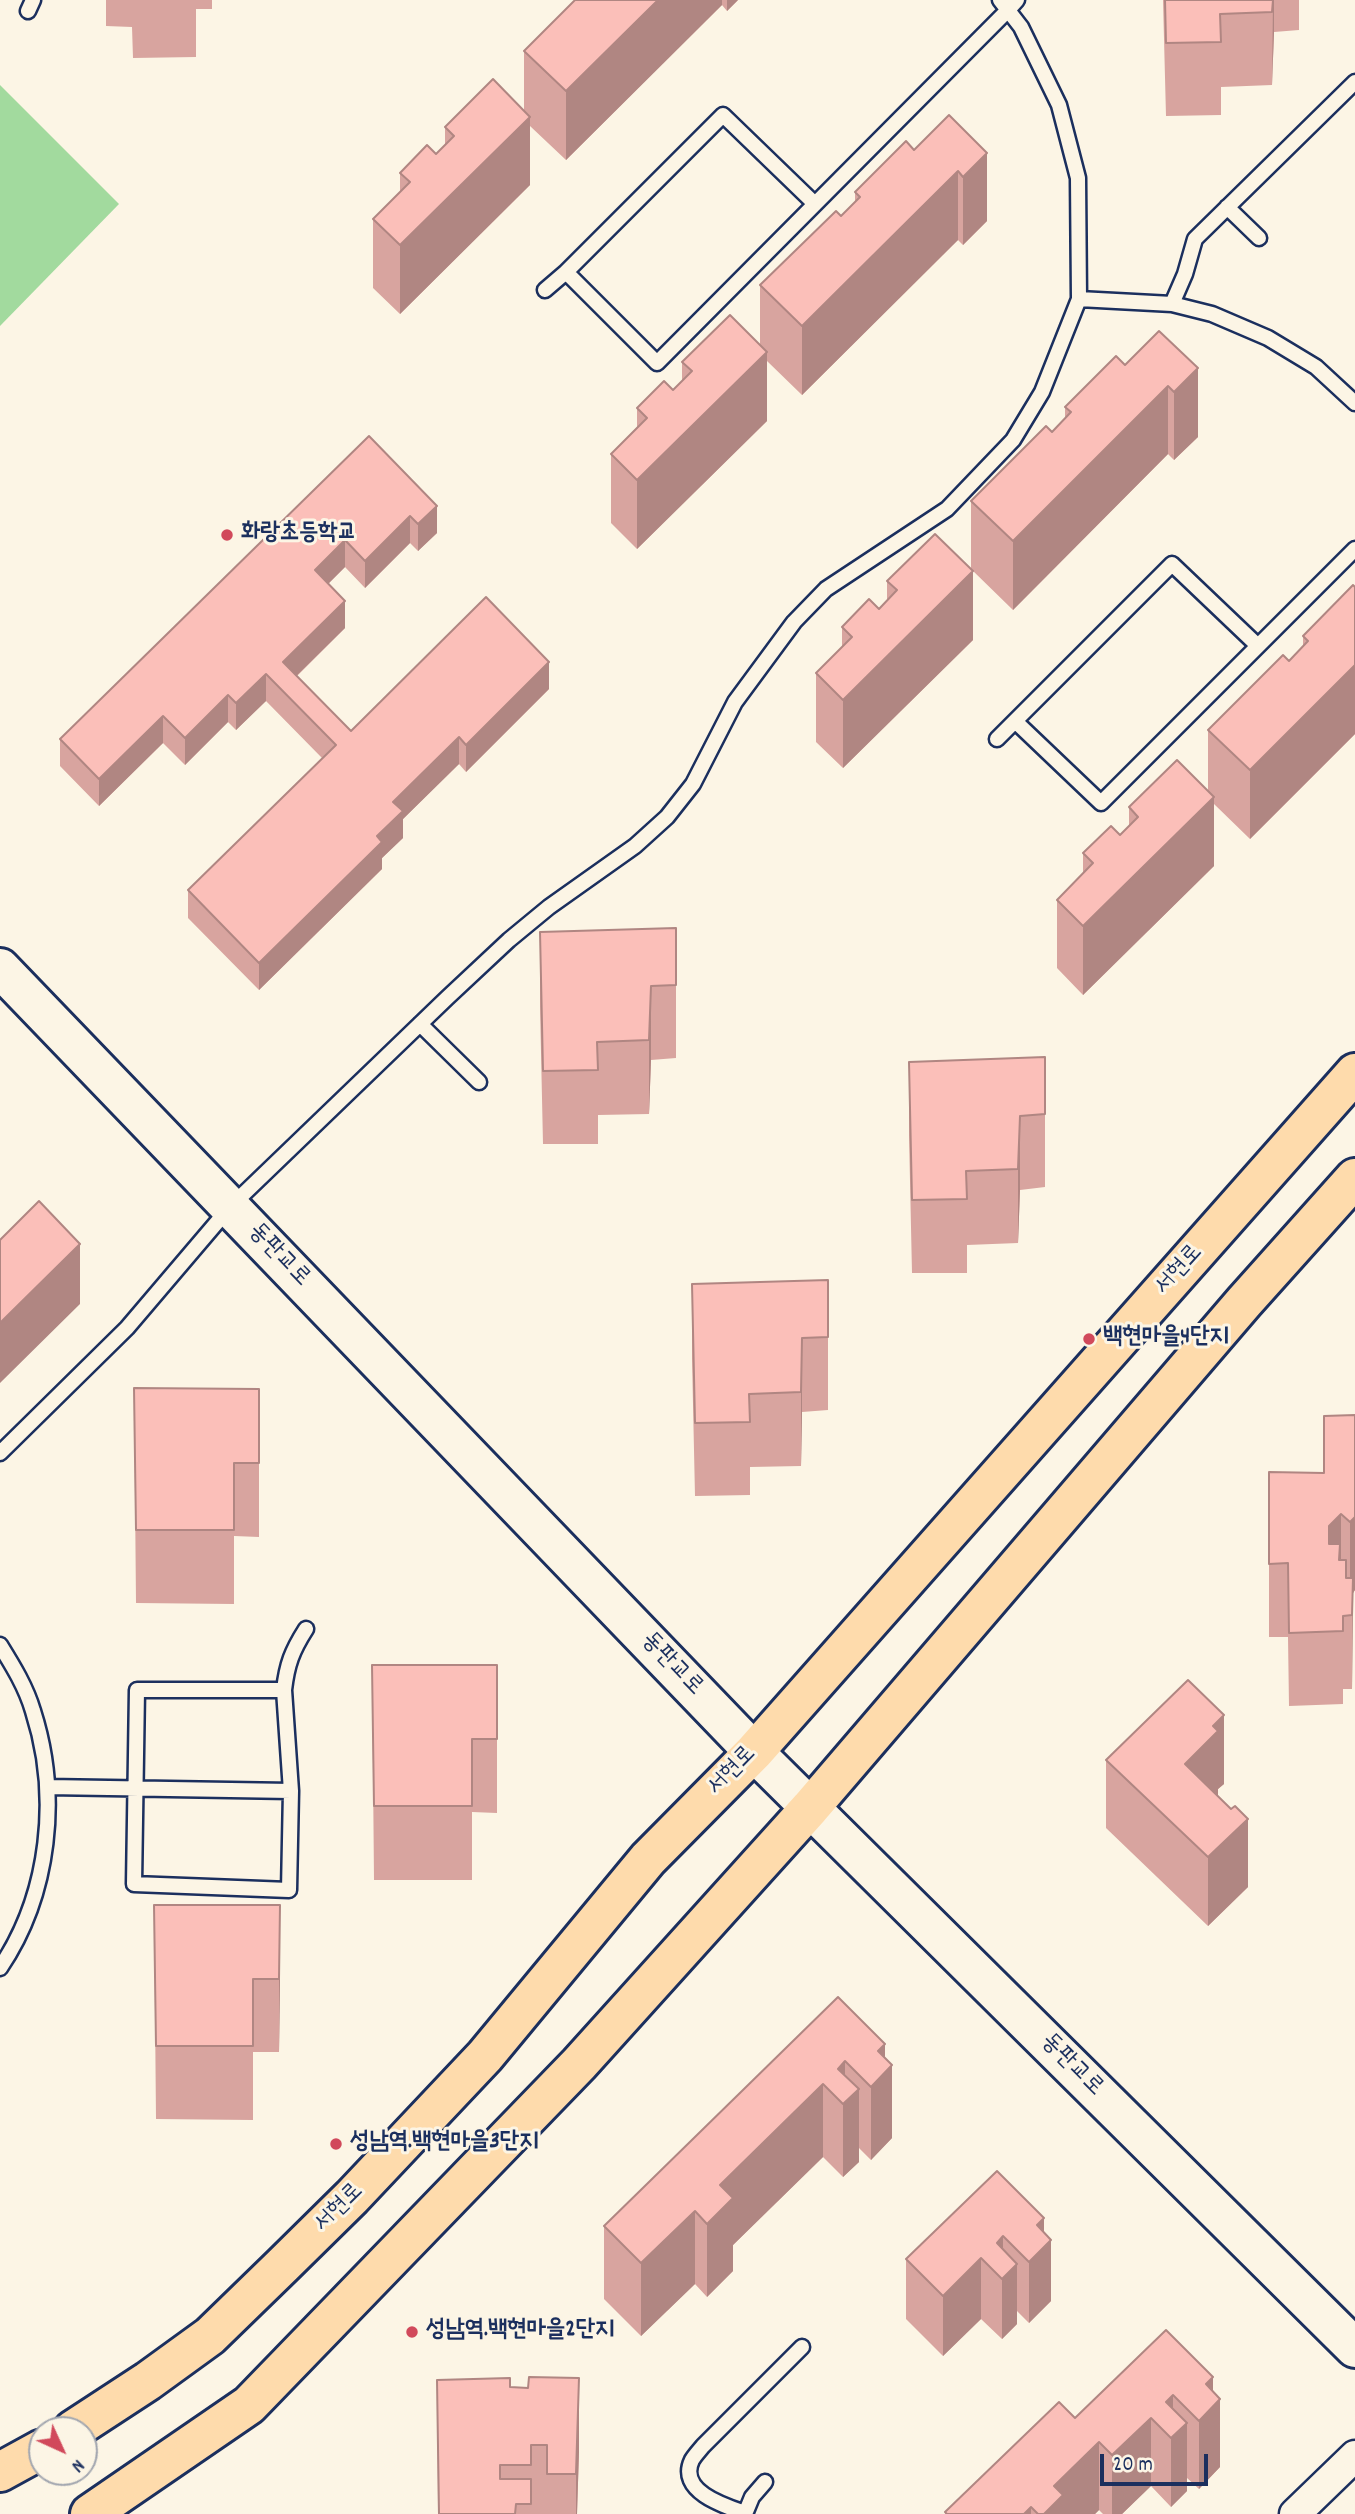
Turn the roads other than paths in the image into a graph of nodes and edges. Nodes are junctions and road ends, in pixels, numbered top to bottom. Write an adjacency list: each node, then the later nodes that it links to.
1 (1008, 3): 3 (lane); 8 (lane)
2 (1355, 82): 4 (lane)
3 (815, 204): 6 (lane); 6 (lane)
4 (1227, 207): 5 (lane); 9 (lane)
5 (1259, 238)
6 (566, 272): 7 (lane)
7 (545, 290)
8 (1079, 299): 9 (lane); 16 (lane)
9 (1172, 304): 10 (lane)
10 (1355, 403)
11 (1355, 549): 12 (lane)
12 (1257, 645): 13 (lane); 13 (lane)
13 (1015, 721): 14 (lane)
14 (997, 739)
15 (0, 968): 20 (main road, 동판교로)
16 (420, 1024): 18 (lane); 20 (lane)
17 (1355, 1073): 25 (main road, 서현로)
18 (479, 1082)
19 (1355, 1178): 29 (main road)
20 (230, 1207): 21 (lane); 25 (main road, 동판교로)
21 (0, 1452)
22 (306, 1629): 24 (lane)
23 (0, 1645): 26 (lane)
24 (284, 1690): 27 (lane); 28 (lane)
25 (754, 1752): 29 (main road, 동판교로); 33 (main road, 서현로)
26 (48, 1787): 27 (lane); 30 (lane)
27 (135, 1789): 28 (lane); 28 (lane)
28 (291, 1791)
29 (810, 1808): 32 (main road, 동판교로); 39 (main road)
30 (0, 1968)
31 (802, 2347): 38 (lane)
32 (1355, 2348)
33 (94, 2416)
34 (1355, 2456): 40 (street)
35 (28, 2457): 36 (main road)
36 (0, 2472)
37 (765, 2482): 38 (lane)
38 (745, 2513)
39 (90, 2514)
40 (1295, 2514)

